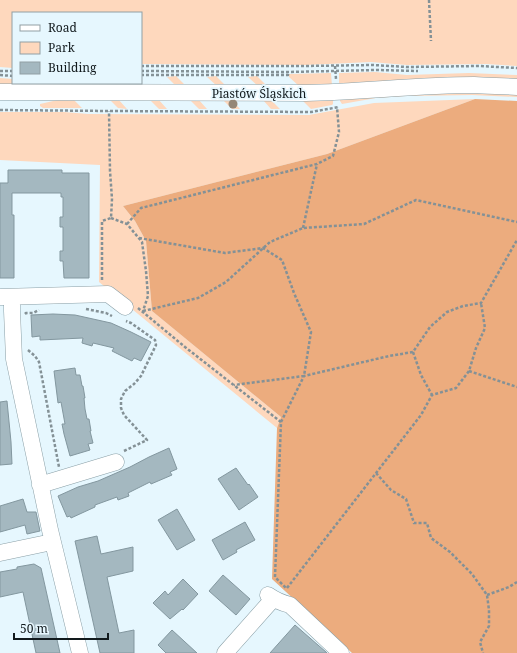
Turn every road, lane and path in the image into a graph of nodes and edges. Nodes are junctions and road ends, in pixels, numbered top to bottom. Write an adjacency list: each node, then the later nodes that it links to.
1 (429, 0): 2 (path)
2 (431, 41)
3 (142, 66): 4 (path)
4 (335, 66): 5 (path); 9 (path)
5 (517, 68)
6 (0, 70): 7 (path)
7 (12, 71)
8 (142, 71): 11 (path)
9 (335, 71): 10 (path); 11 (path); 15 (path)
10 (423, 71)
11 (288, 72): 13 (path)
12 (0, 75): 14 (path)
13 (142, 75)
14 (12, 76)
15 (336, 86)
16 (517, 87): 17 (street, Piastów Śląskich)
17 (0, 92)
18 (337, 107): 20 (path)
19 (109, 111): 21 (path)
20 (317, 164): 23 (path); 24 (path)
21 (111, 218): 23 (path); 28 (path)
22 (517, 222): 24 (path)
23 (127, 224): 25 (path)
24 (303, 228): 27 (path)
25 (138, 238): 27 (path); 33 (path)
26 (517, 240): 30 (path)
27 (263, 248): 33 (path); 39 (path)
28 (102, 285)
29 (6, 297): 34 (street); 47 (street)
30 (481, 303): 37 (path); 38 (path)
31 (82, 309): 34 (path)
32 (41, 310): 35 (path)
33 (143, 311): 34 (path); 40 (path)
34 (125, 313): 44 (path)
35 (20, 318)
36 (25, 349): 46 (path)
37 (413, 352): 39 (path); 42 (path)
38 (469, 371): 41 (path); 42 (path)
39 (304, 376): 40 (path); 43 (path)
40 (234, 385): 43 (path)
41 (517, 387)
42 (432, 395): 45 (path)
43 (281, 422): 51 (path)
44 (119, 457): 46 (street)
45 (376, 473): 51 (path); 53 (path)
46 (61, 479): 47 (street)
47 (40, 485): 48 (street)
48 (52, 542): 49 (street); 54 (street)
49 (0, 553)
50 (517, 582): 53 (path)
51 (287, 588): 52 (path)
52 (292, 593)
53 (487, 595): 57 (path)
54 (80, 653)
55 (225, 653): 56 (street)
56 (341, 653)
57 (483, 653)

